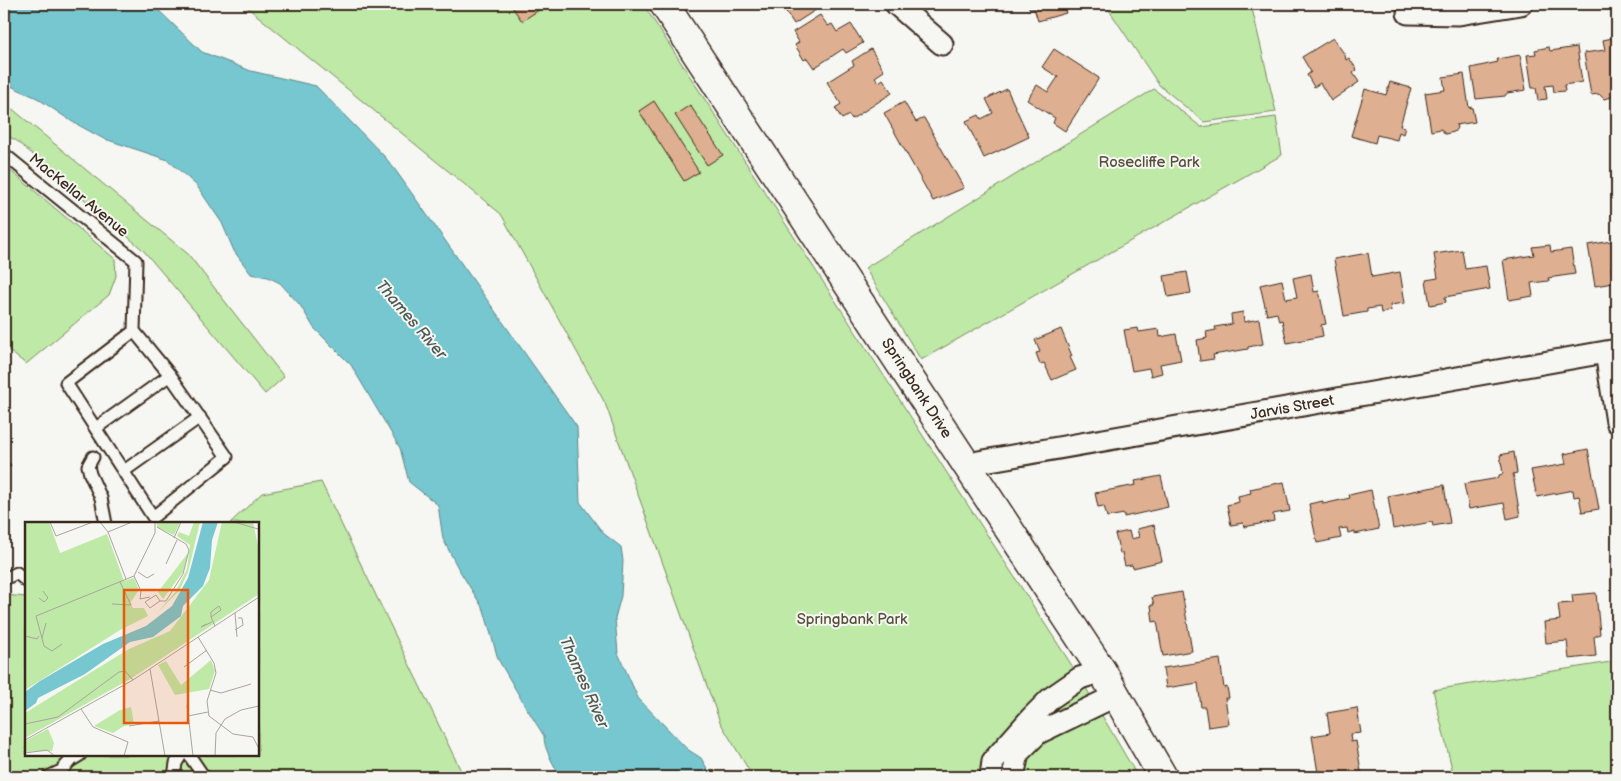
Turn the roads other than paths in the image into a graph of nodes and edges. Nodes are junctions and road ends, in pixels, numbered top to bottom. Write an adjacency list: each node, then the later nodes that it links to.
1 (664, 4): 14 (main road, Springbank Drive)
2 (896, 4): 5 (street)
3 (1521, 4): 4 (street)
4 (1408, 13)
5 (942, 44)
6 (4, 154): 7 (lane, MacKellar Avenue)
7 (134, 331): 9 (lane); 12 (lane)
8 (1611, 351): 11 (street); 14 (street, Jarvis Street)
9 (170, 375): 10 (lane); 12 (lane)
10 (200, 417): 15 (lane); 15 (lane)
11 (1617, 422)
12 (96, 428): 15 (lane)
13 (93, 457): 16 (lane)
14 (967, 464): 19 (main road, Springbank Drive)
15 (124, 471)
16 (106, 522)
17 (4, 579): 18 (lane)
18 (25, 580)
19 (1102, 671): 20 (main road, Springbank Drive); 27 (street)
20 (1117, 695): 28 (street); 29 (main road, Springbank Drive)
21 (180, 756): 25 (lane)
22 (190, 756): 26 (lane)
23 (74, 757): 24 (lane)
24 (48, 777)
25 (174, 777)
26 (204, 777)
27 (991, 777)
28 (1013, 777)
29 (1163, 777)

